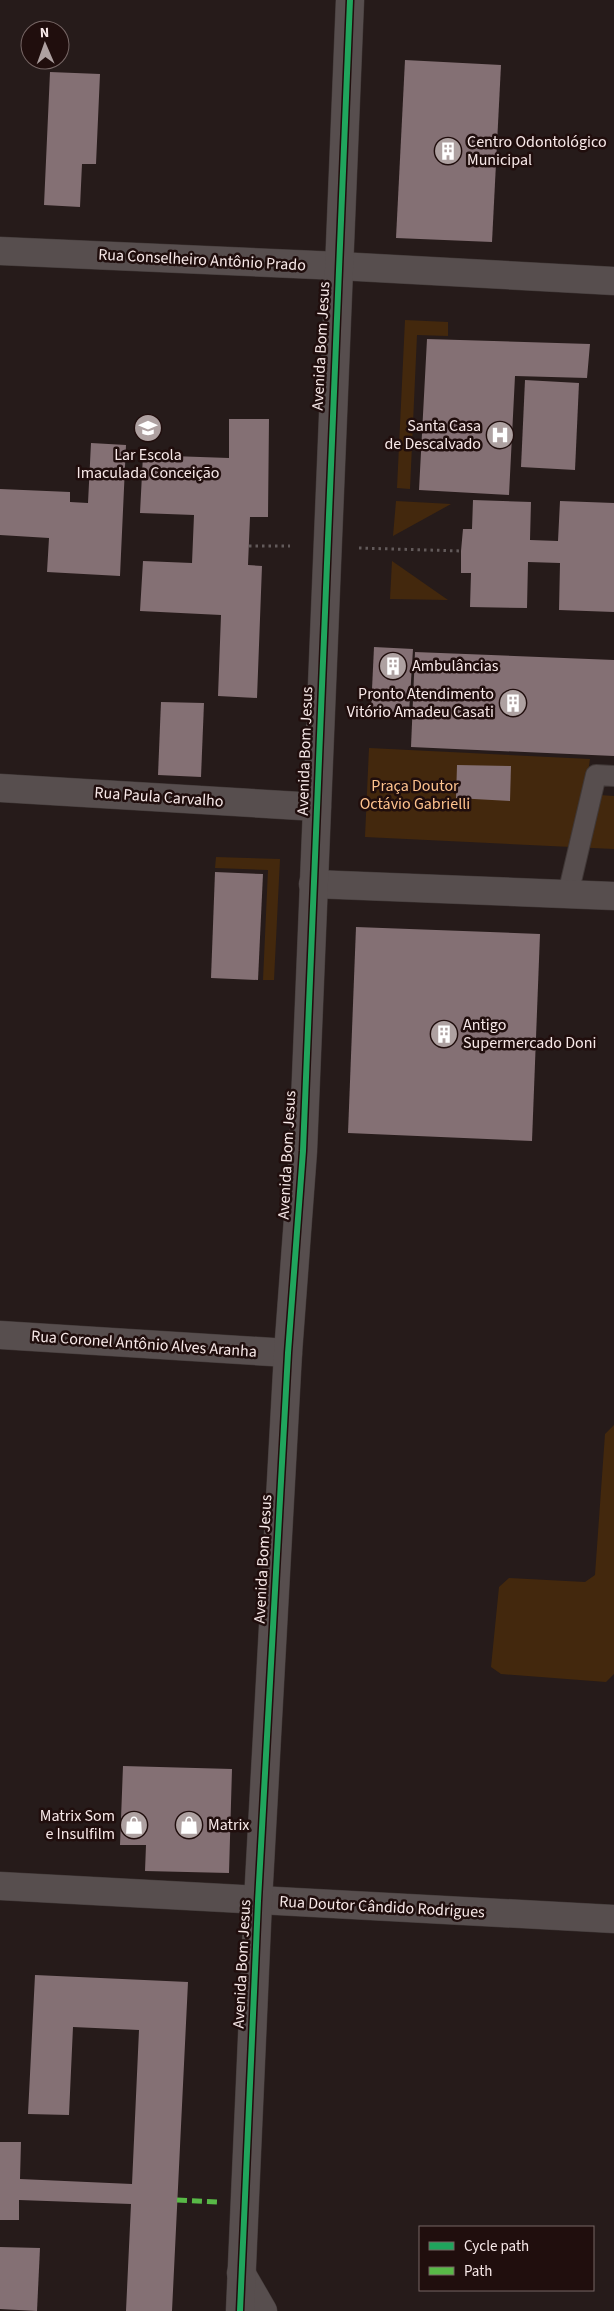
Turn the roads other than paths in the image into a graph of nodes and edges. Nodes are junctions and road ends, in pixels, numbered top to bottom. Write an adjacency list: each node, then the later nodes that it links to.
1 (350, 0): 3 (street, Avenida Bom Jesus)
2 (0, 251): 3 (street, Rua Conselheiro Antônio Prado)
3 (339, 266): 4 (street, Rua Conselheiro Antônio Prado); 7 (street, Avenida Bom Jesus)
4 (614, 282)
5 (614, 776): 9 (lane)
6 (0, 788): 7 (street, Rua Paula Carvalho)
7 (317, 807): 8 (street, Avenida Bom Jesus)
8 (313, 884): 9 (street); 12 (street, Avenida Bom Jesus)
9 (568, 894): 10 (street)
10 (614, 896)
11 (0, 1335): 12 (street, Rua Coronel Antônio Alves Aranha)
12 (288, 1353): 14 (street, Avenida Bom Jesus)
13 (0, 1886): 14 (street, Rua Doutor Cândido Rodrigues)
14 (258, 1901): 15 (street, Rua Doutor Cândido Rodrigues); 16 (street, Avenida Bom Jesus)
15 (614, 1919)
16 (241, 2273): 17 (street, Avenida Bom Jesus); 18 (street)
17 (240, 2311)
18 (263, 2311)

